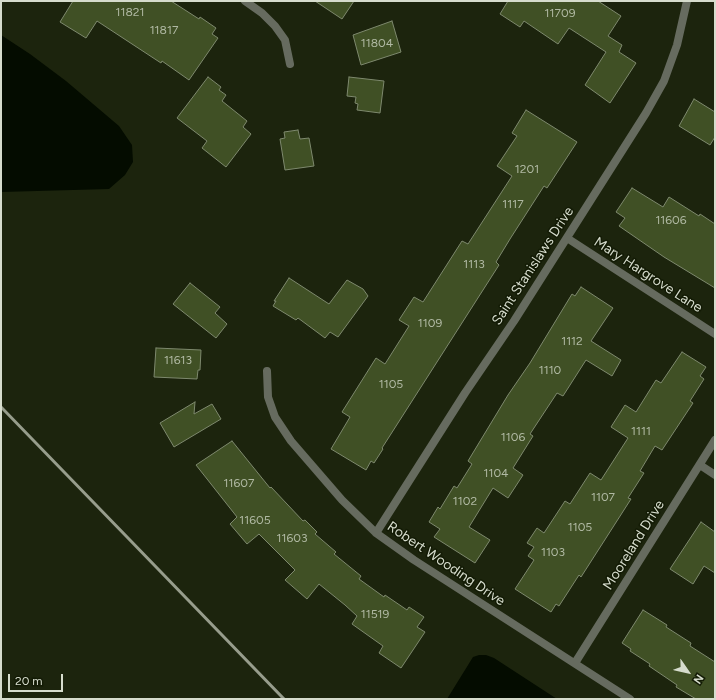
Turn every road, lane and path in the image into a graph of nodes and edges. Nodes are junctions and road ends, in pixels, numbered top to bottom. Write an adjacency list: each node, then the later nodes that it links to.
1 (245, 1): 3 (street)
2 (687, 1): 4 (street, Saint Stanislaws Drive)
3 (290, 64)
4 (566, 238): 5 (street, Mary Hargrove Lane); 10 (street, Saint Stanislaws Drive)
5 (715, 334)
6 (267, 371): 10 (street, Robert Wooding Drive)
7 (715, 440): 8 (street, Mooreland Drive)
8 (700, 465): 9 (street); 11 (street, Mooreland Drive)
9 (715, 475)
10 (376, 532): 11 (street, Robert Wooding Drive)
11 (574, 663): 12 (street, Robert Wooding Drive)
12 (630, 699)

